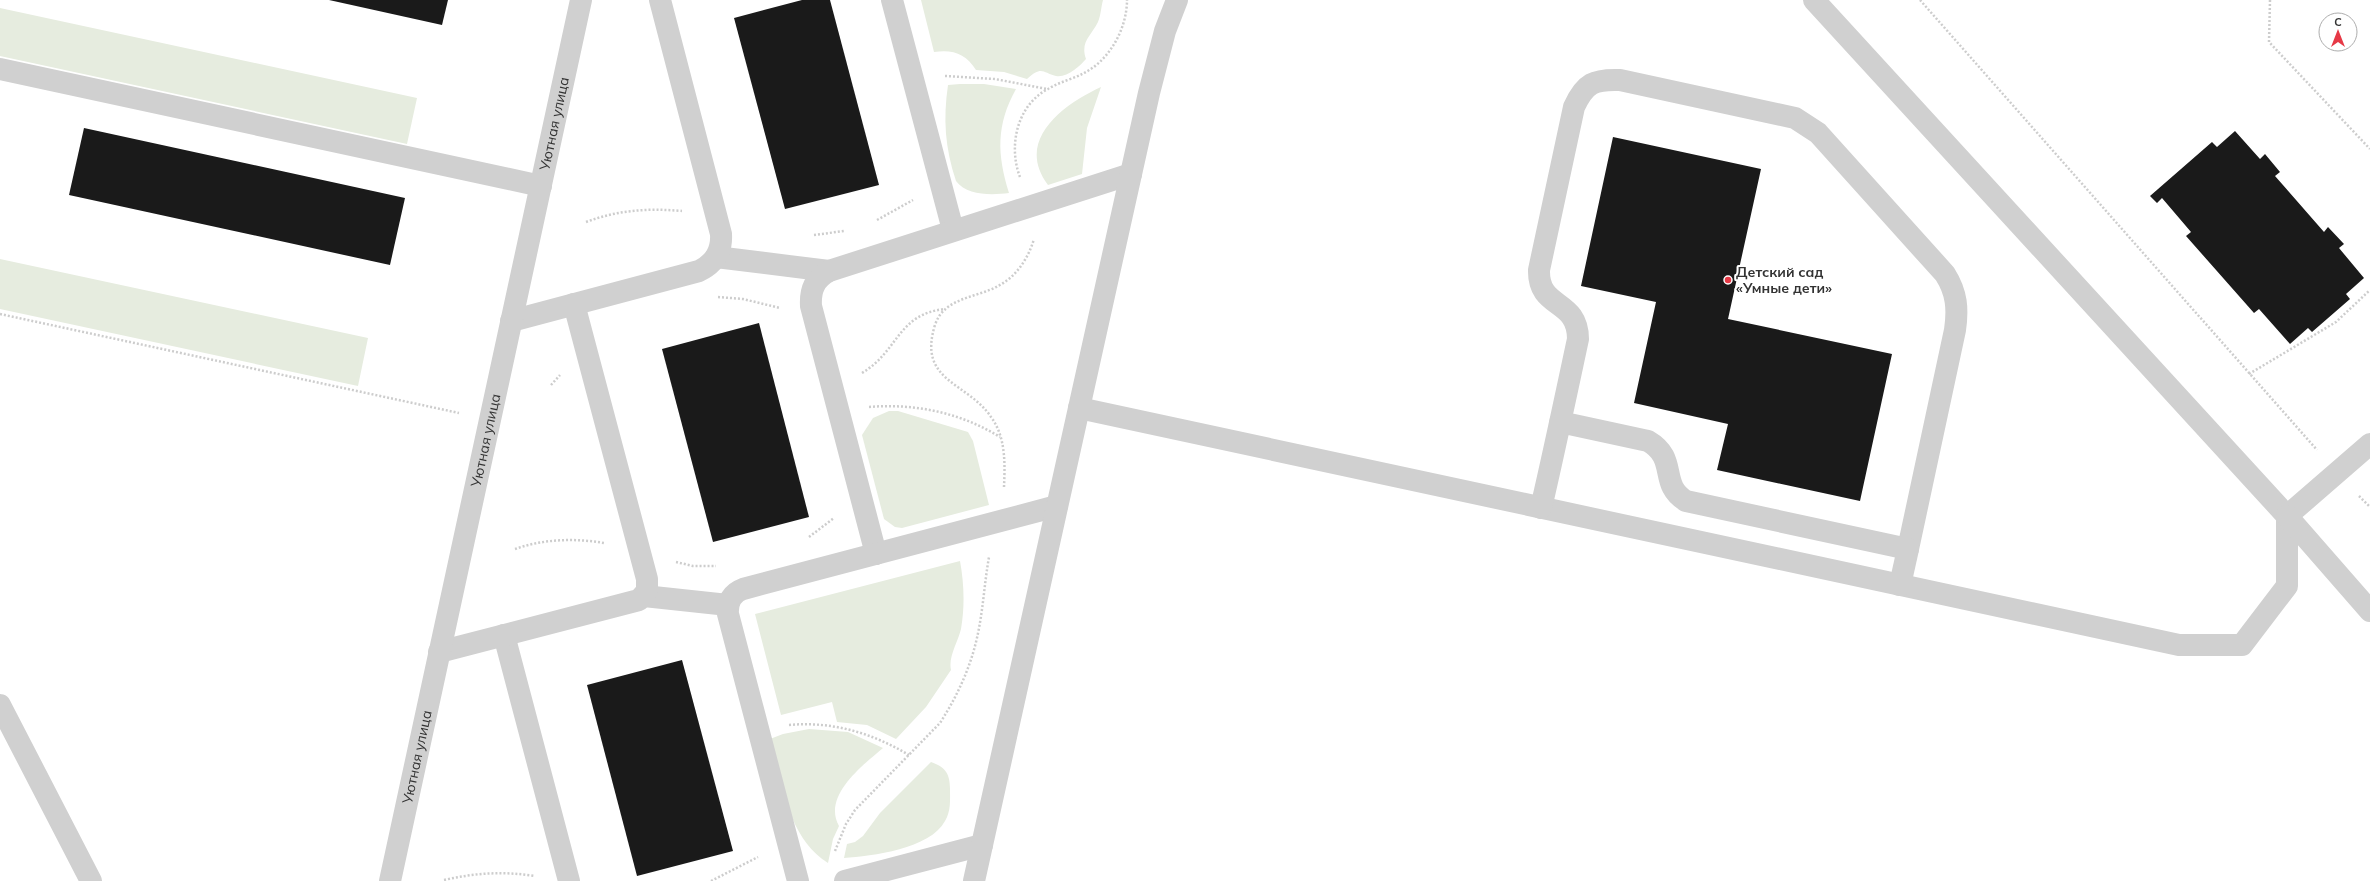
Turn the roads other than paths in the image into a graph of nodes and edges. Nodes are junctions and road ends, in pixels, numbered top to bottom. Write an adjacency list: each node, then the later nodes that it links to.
1 (581, 0): 8 (street, Уютная улица)
2 (660, 0): 10 (street)
3 (892, 0): 9 (street)
4 (1178, 0): 7 (street)
5 (1814, 0): 19 (street)
6 (0, 69): 8 (street)
7 (1131, 174): 9 (street); 14 (street)
8 (541, 186): 13 (street, Уютная улица)
9 (953, 230): 11 (street)
10 (716, 257): 11 (street); 12 (street)
11 (829, 270): 21 (street)
12 (574, 304): 13 (street); 23 (street)
13 (512, 321): 27 (street, Уютная улица)
14 (1079, 408): 17 (street); 18 (street)
15 (1560, 422): 18 (street); 20 (street); 20 (street)
16 (2370, 444): 19 (street)
17 (1057, 506): 21 (street); 29 (street)
18 (1541, 508): 22 (street)
19 (2287, 516): 22 (street); 25 (street)
20 (1908, 549): 22 (street)
21 (876, 554): 24 (street)
22 (1900, 585)
23 (644, 596): 24 (street); 26 (street)
24 (728, 605): 33 (street)
25 (2370, 611)
26 (504, 635): 27 (street); 32 (street)
27 (439, 652): 31 (street, Уютная улица)
28 (0, 705): 30 (street)
29 (982, 845): 34 (street); 35 (street)
30 (91, 881)
31 (390, 881)
32 (569, 881)
33 (798, 881)
34 (845, 881)
35 (974, 881)

